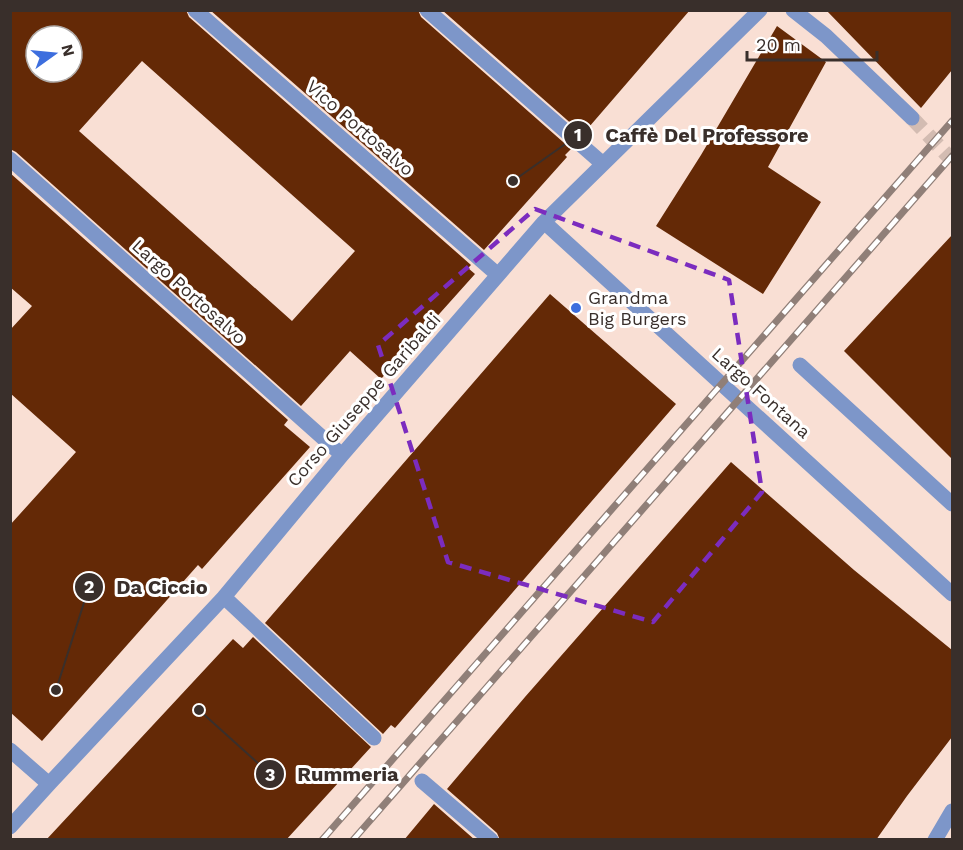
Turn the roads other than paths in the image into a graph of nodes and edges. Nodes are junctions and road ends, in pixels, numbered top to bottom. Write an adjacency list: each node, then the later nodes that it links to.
1 (195, 10): 9 (street, Vico Portosalvo)
2 (427, 10): 7 (street)
3 (760, 10): 7 (street, Corso Giuseppe Garibaldi)
4 (794, 10): 5 (street)
5 (912, 118)
6 (10, 159): 11 (street, Largo Portosalvo)
7 (603, 164): 8 (street, Corso Giuseppe Garibaldi)
8 (544, 222): 9 (street, Corso Giuseppe Garibaldi); 13 (street, Largo Fontana)
9 (498, 275): 11 (street, Corso Giuseppe Garibaldi)
10 (800, 365): 12 (street)
11 (342, 454): 14 (street, Corso Giuseppe Garibaldi)
12 (952, 504)
13 (952, 594)
14 (224, 597): 15 (street); 18 (street, Corso Giuseppe Garibaldi)
15 (374, 738)
16 (10, 750): 18 (street)
17 (422, 781): 21 (street)
18 (49, 784): 20 (street, Corso Giuseppe Garibaldi)
19 (952, 811): 22 (street)
20 (10, 827)
21 (491, 840)
22 (935, 840)

